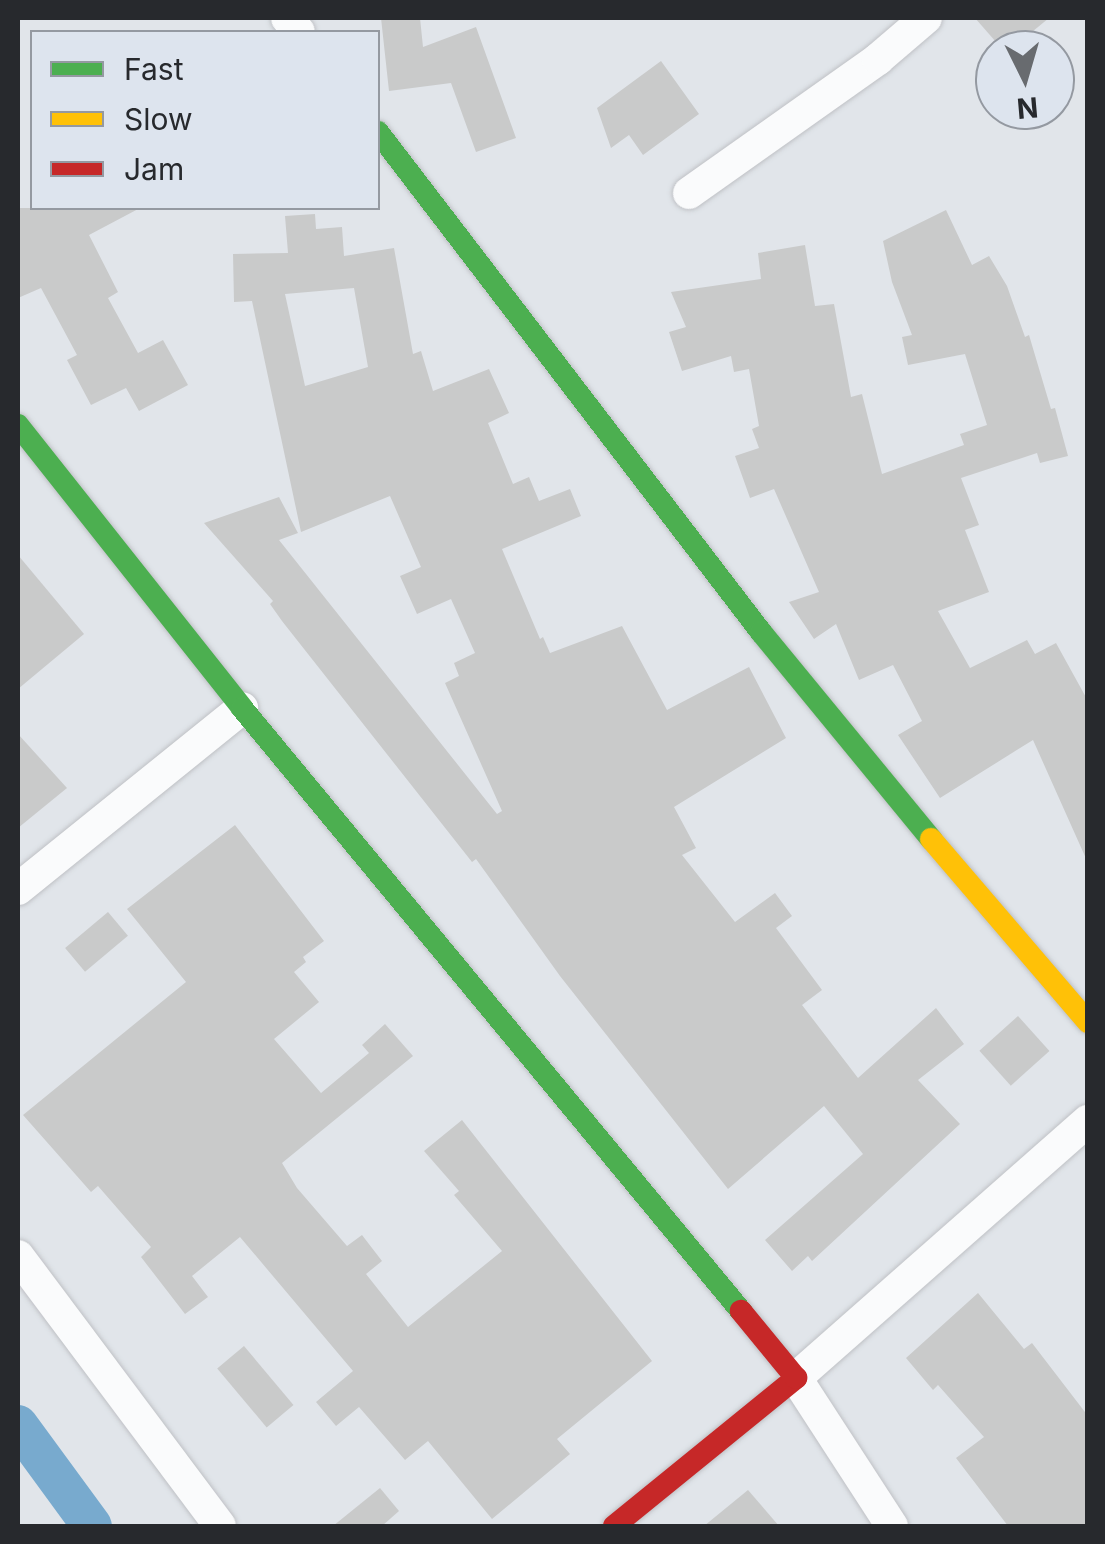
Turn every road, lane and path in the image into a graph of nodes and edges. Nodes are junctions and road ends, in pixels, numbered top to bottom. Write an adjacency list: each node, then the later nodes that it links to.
1 (926, 18): 3 (street)
2 (380, 135): 7 (street)
3 (690, 193)
4 (18, 425): 5 (street)
5 (242, 708): 6 (street); 10 (street)
6 (18, 889)
7 (1088, 1022)
8 (1088, 1121): 10 (street)
9 (18, 1256): 11 (street)
10 (796, 1378): 12 (street); 13 (street)
11 (220, 1526)
12 (614, 1526)
13 (892, 1526)

